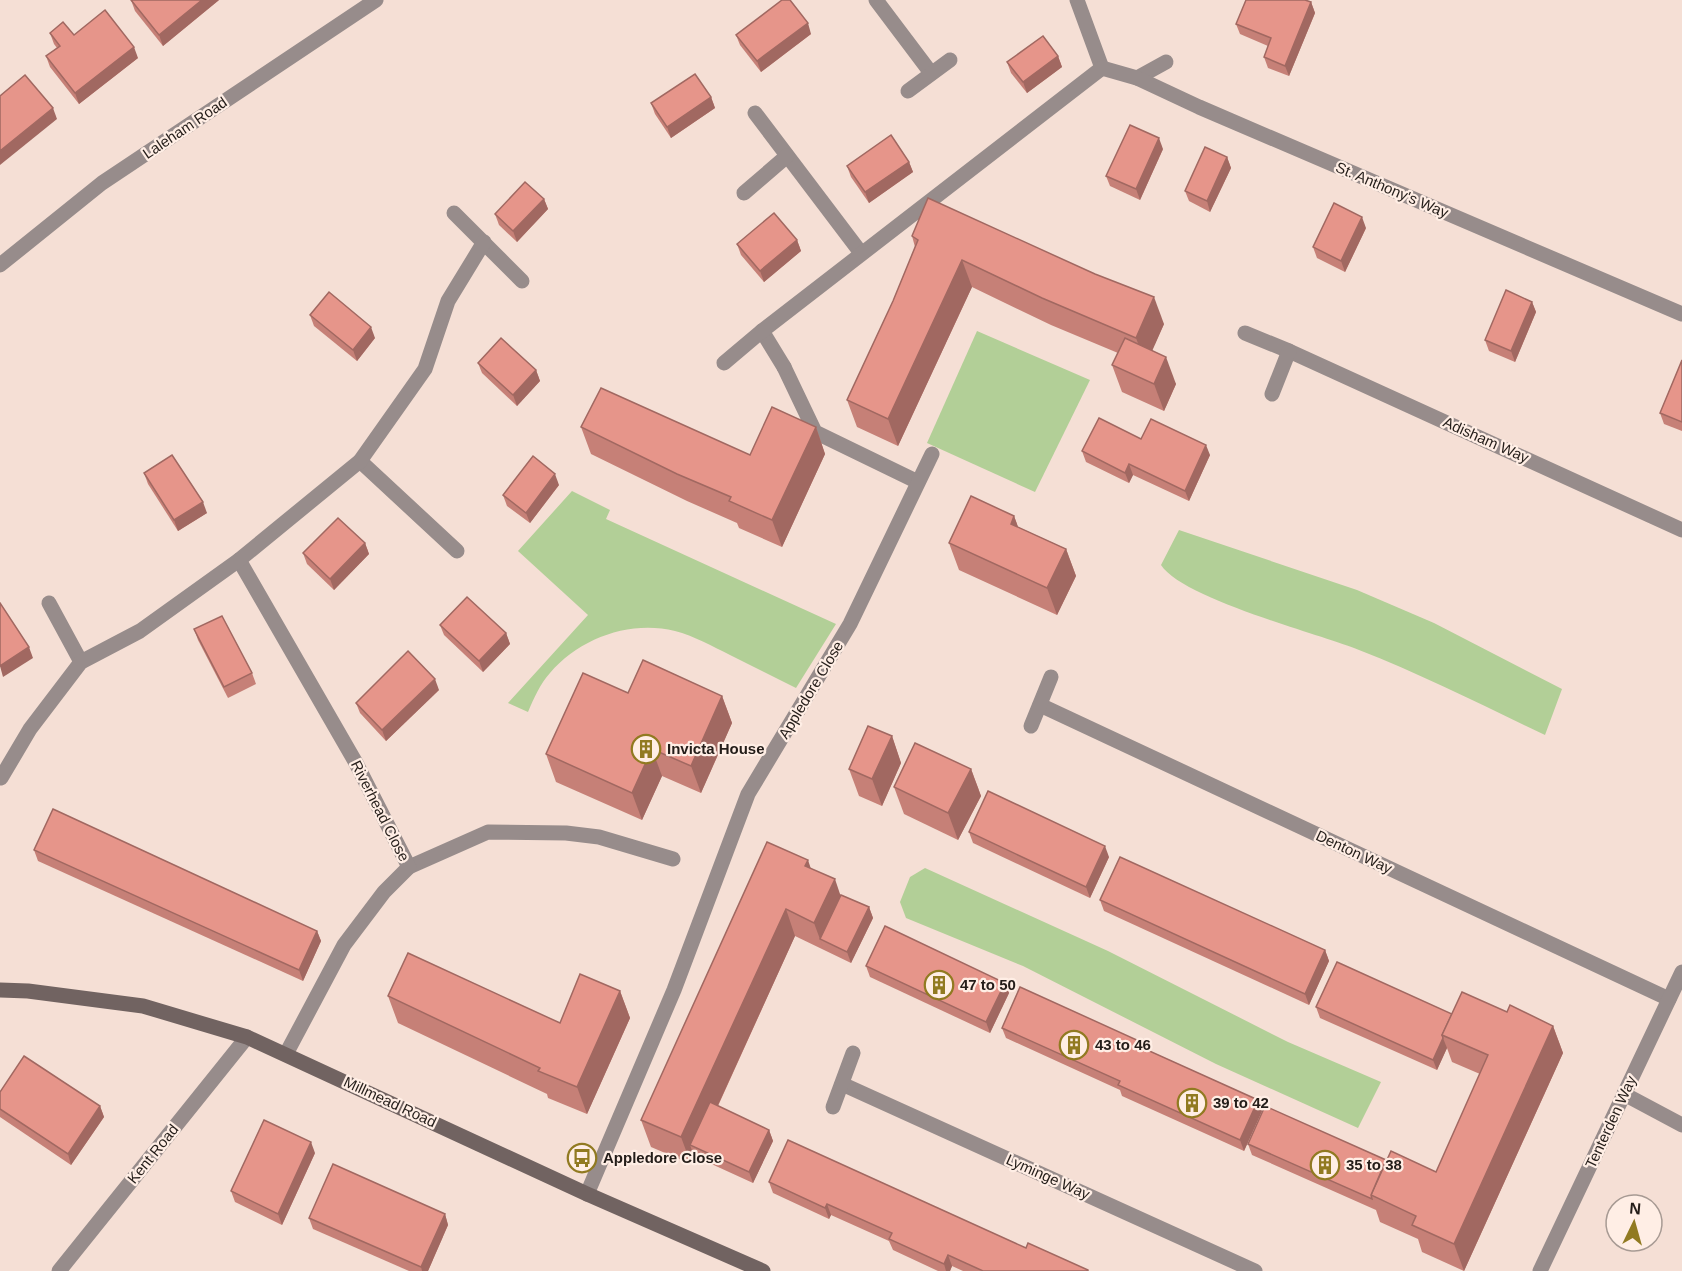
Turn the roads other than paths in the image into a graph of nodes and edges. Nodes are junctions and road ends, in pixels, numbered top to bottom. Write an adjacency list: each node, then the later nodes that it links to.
1 (376, 0): 16 (street, Laleham Road)
2 (876, 0): 7 (street)
3 (1077, 0): 6 (street)
4 (950, 60): 7 (street)
5 (1166, 63): 8 (street)
6 (1102, 68): 8 (street, St. Anthony's Way); 15 (street)
7 (932, 73): 9 (street)
8 (1137, 78): 18 (street, St. Anthony's Way)
9 (908, 92)
10 (755, 113): 11 (street)
11 (787, 156): 12 (street); 15 (street)
12 (744, 193)
13 (454, 213): 14 (street)
14 (484, 242): 17 (street); 25 (street)
15 (861, 253): 19 (street)
16 (0, 265)
17 (522, 281)
18 (1682, 314)
19 (762, 331): 22 (street); 26 (street)
20 (1245, 333): 21 (street, Adisham Way)
21 (1289, 351): 23 (street); 27 (street, Adisham Way)
22 (724, 363)
23 (1272, 394)
24 (932, 454): 26 (street, Appledore Close)
25 (360, 461): 28 (street); 29 (street)
26 (918, 482): 48 (street, Appledore Close)
27 (1682, 530)
28 (457, 551)
29 (239, 560): 31 (street); 37 (street, Riverhead Close)
30 (49, 603): 31 (street)
31 (81, 662): 35 (street)
32 (1051, 677): 33 (street)
33 (1040, 705): 34 (street); 40 (street, Denton Way)
34 (1031, 726)
35 (1, 778)
36 (673, 859): 37 (street)
37 (409, 867): 43 (street, Riverhead Close)
38 (1682, 972): 40 (street, Tenterden Way)
39 (0, 990): 41 (main road, Millmead Road)
40 (1669, 999): 45 (street, Tenterden Way)
41 (247, 1037): 43 (main road, Millmead Road); 49 (street, Kent Road)
42 (853, 1053): 44 (street)
43 (286, 1054): 48 (main road, Millmead Road)
44 (842, 1084): 46 (street); 51 (street, Lyminge Way)
45 (1624, 1094): 47 (street); 52 (street, Tenterden Way)
46 (833, 1107)
47 (1682, 1125)
48 (587, 1194): 50 (main road, Millmead Road)
49 (59, 1271)
50 (763, 1271)
51 (1254, 1271)
52 (1540, 1271)

